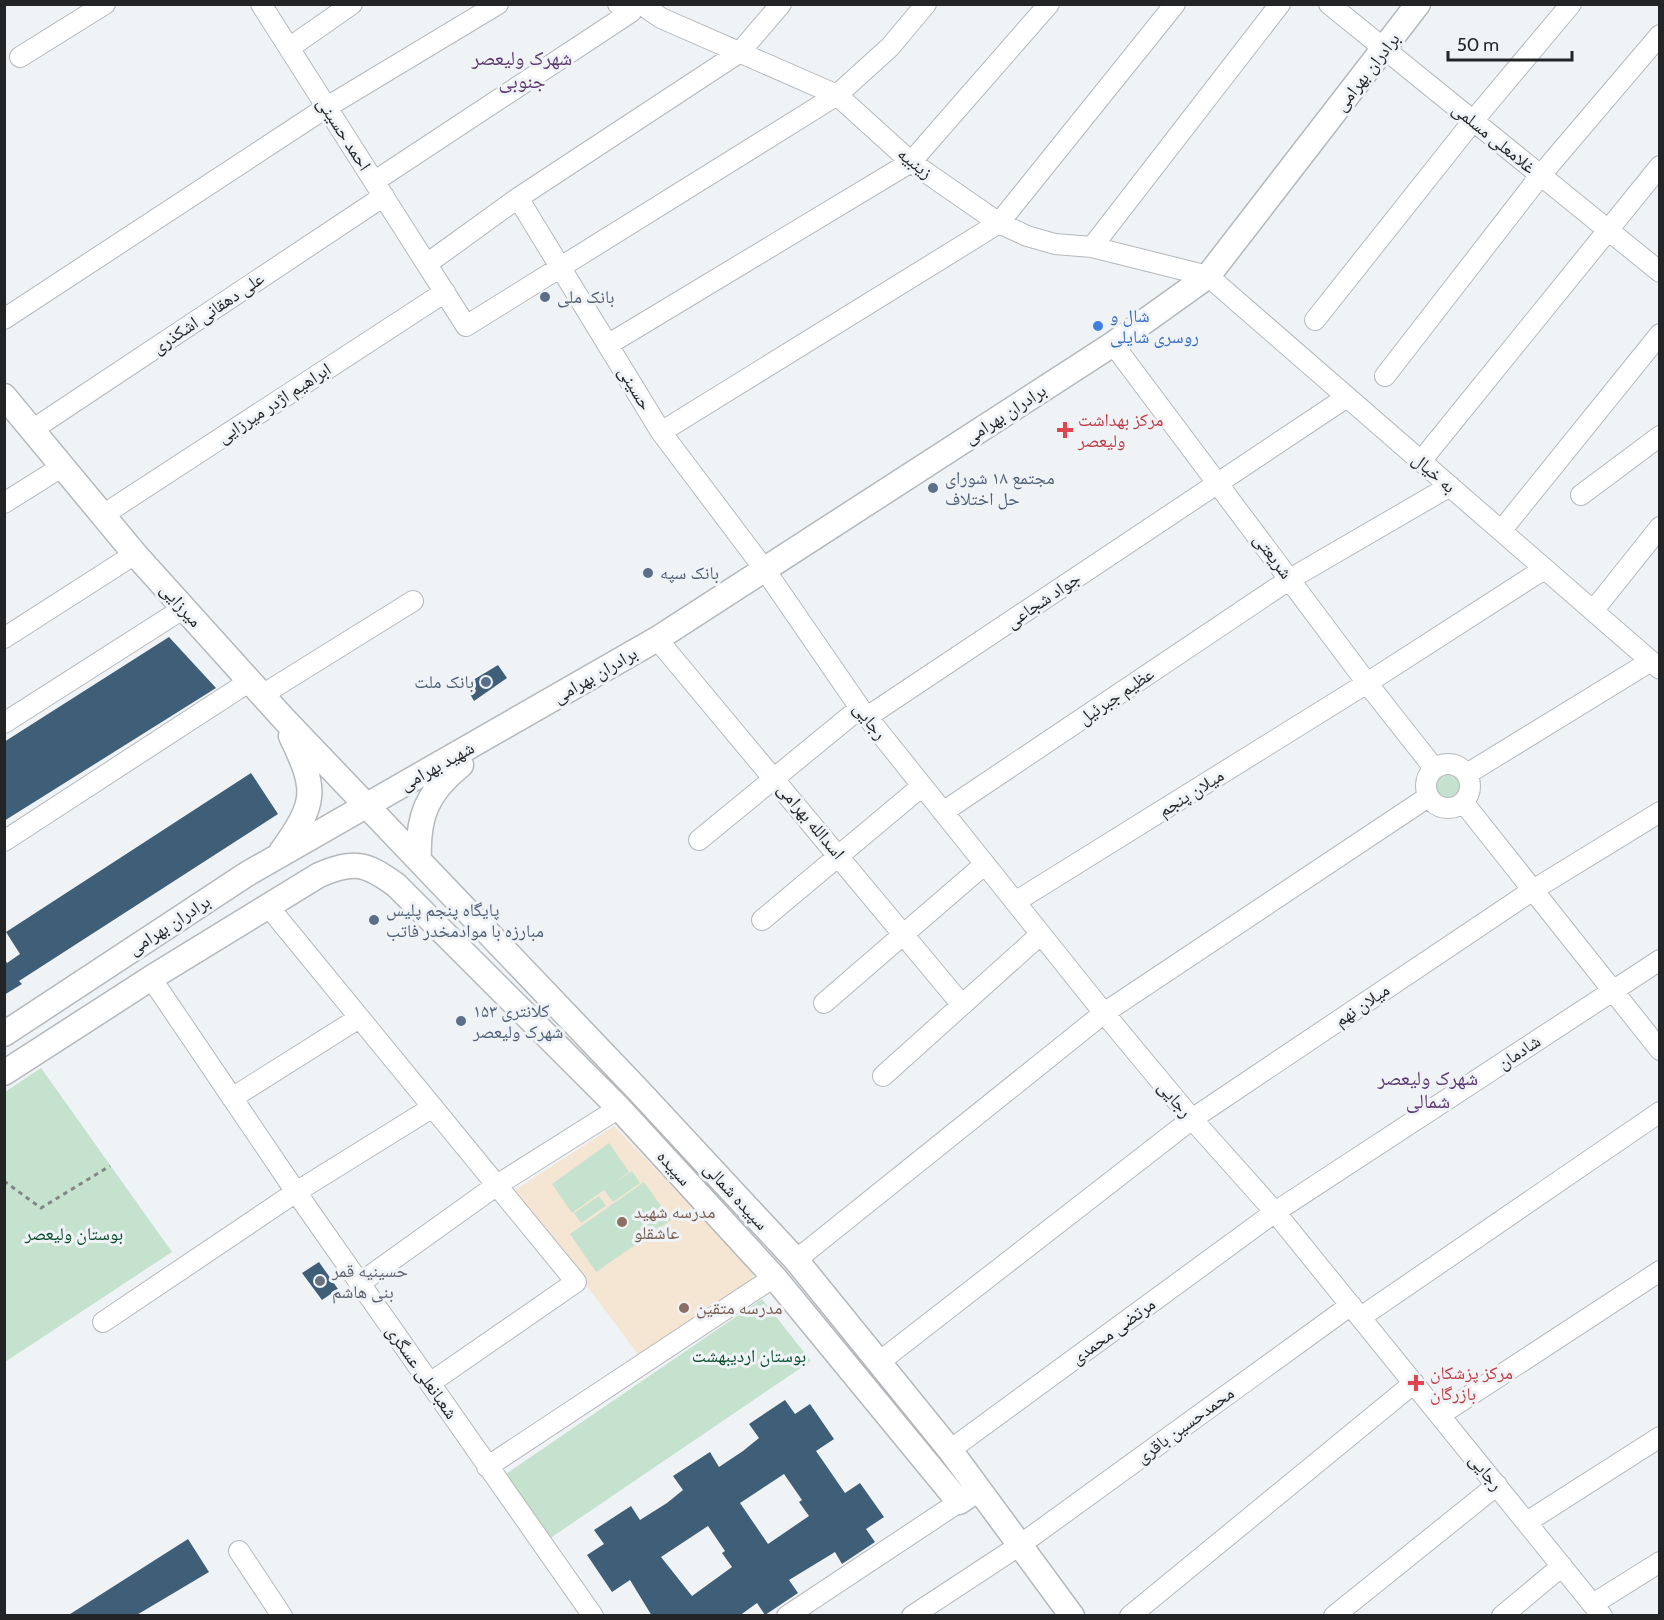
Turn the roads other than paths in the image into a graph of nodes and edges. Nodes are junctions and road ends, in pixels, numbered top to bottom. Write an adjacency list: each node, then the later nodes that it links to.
1 (105, 4): 19 (street)
2 (261, 4): 16 (street, احمد حسینی)
3 (352, 4): 16 (street)
4 (498, 4): 21 (street)
5 (781, 4): 18 (street)
6 (926, 4): 20 (street)
7 (1048, 4): 23 (street)
8 (1174, 4): 28 (street)
9 (1280, 4): 30 (street)
10 (1329, 4): 17 (street, غلامعلی مسلمی)
11 (1419, 4): 17 (main road, برادران بهرامی)
12 (1571, 4): 22 (street)
13 (630, 7): 14 (street, زینبیه); 26 (street, علی دهقانی اشکذری)
14 (666, 11): 18 (street, زینبیه)
15 (1659, 35): 25 (street)
16 (289, 48): 21 (street, احمد حسینی)
17 (1384, 49): 22 (street, غلامعلی مسلمی); 34 (main road, برادران بهرامی)
18 (740, 52): 20 (street, زینبیه); 27 (street)
19 (20, 57)
20 (837, 95): 23 (street, زینبیه); 32 (street)
21 (327, 107): 26 (street, احمد حسینی); 36 (street)
22 (1473, 121): 25 (street, غلامعلی مسلمی); 37 (street)
23 (911, 162): 28 (street, زینبیه); 39 (street)
24 (1659, 166): 29 (street)
25 (1540, 176): 29 (street, غلامعلی مسلمی); 41 (street)
26 (379, 188): 31 (street, احمد حسینی); 44 (street, علی دهقانی اشکذری)
27 (518, 198): 31 (street); 32 (street, حسینی)
28 (999, 223): 30 (street, زینبیه); 45 (street)
29 (1608, 230): 33 (street, غلامعلی مسلمی); 47 (street)
30 (1092, 247): 34 (street, زینبیه)
31 (428, 263): 35 (street, احمد حسینی)
32 (562, 266): 35 (street, احمد حسینی); 39 (street, حسینی)
33 (1659, 272)
34 (1208, 276): 40 (main road, برادران بهرامی); 43 (street, به خیال)
35 (445, 292): 53 (street, ابراهیم اژدر میرزایی)
36 (4, 319)
37 (1315, 320)
38 (1659, 334): 55 (street)
39 (609, 344): 45 (street, حسینی)
40 (1113, 344): 49 (street, شریعتی); 58 (main road, برادران بهرامی)
41 (1385, 376)
42 (4, 396): 44 (main road, میرزایی)
43 (1347, 397): 47 (street, به خیال); 49 (street, جواد شجاعی)
44 (32, 430): 48 (main road, میرزایی)
45 (661, 432): 58 (street, حسینی)
46 (1659, 436): 51 (street)
47 (1421, 461): 50 (street, به خیال)
48 (63, 466): 52 (street); 53 (main road, میرزایی)
49 (1219, 484): 59 (street, شریعتی); 68 (street, جواد شجاعی)
50 (1450, 486): 55 (street, به خیال); 59 (street, عظیم جبرئیل)
51 (1581, 495)
52 (4, 503)
53 (103, 515): 56 (main road, میرزایی)
54 (1659, 527): 62 (street)
55 (1501, 531): 57 (street, به خیال)
56 (135, 554): 61 (main road, میرزایی); 63 (street)
57 (1544, 569): 62 (street, به خیال); 66 (street, میلان پنجم)
58 (765, 570): 64 (main road, برادران بهرامی); 68 (street, رجایی)
59 (1290, 579): 66 (street, شریعتی); 79 (street, عظیم جبرئیل)
60 (413, 602): 67 (street)
61 (184, 608): 67 (main road, میرزایی); 70 (street)
62 (1593, 610): 65 (street, به خیال)
63 (4, 638)
64 (657, 639): 71 (main road, برادران بهرامی); 74 (street, اسدالله بهرامی)
65 (1655, 665): 73 (street)
66 (1367, 683): 72 (street, شریعتی); 89 (street, میلان پنجم)
67 (256, 688): 69 (main road, میرزایی); 82 (street)
68 (863, 713): 74 (street, جواد شجاعی); 75 (street, رجایی)
69 (283, 718): 78 (main road, میرزایی); 85 (main road)
70 (4, 723)
71 (507, 727): 78 (main road, شهید بهرامی); 84 (main road)
72 (1434, 768): 73 (street); 76 (street)
73 (1467, 774): 77 (street)
74 (775, 777): 81 (street, جواد شجاعی); 83 (street, اسدالله بهرامی)
75 (922, 786): 79 (street, رجایی); 83 (street)
76 (1428, 797): 77 (street); 99 (street)
77 (1463, 802): 88 (street)
78 (368, 805): 84 (main road, سپیده شمالی); 85 (main road, برادران بهرامی)
79 (943, 812): 87 (street, رجایی)
80 (1659, 812): 88 (street, میلان نهم)
81 (699, 840)
82 (4, 842)
83 (839, 854): 91 (street); 93 (street, اسدالله بهرامی)
84 (419, 860): 102 (main road, سپیده شمالی)
85 (270, 861): 90 (main road); 101 (main road, برادران بهرامی)
86 (360, 864): 90 (main road, برادران بهرامی); 104 (main road, سپیده)
87 (985, 864): 89 (street, رجایی); 93 (street)
88 (1533, 890): 96 (street); 111 (street, میلان نهم)
89 (1015, 902): 92 (street, رجایی)
90 (273, 903): 95 (main road, برادران بهرامی); 100 (street)
91 (762, 921)
92 (1041, 934): 98 (street); 99 (street, رجایی)
93 (906, 935): 97 (street); 98 (street, اسدالله بهرامی)
94 (1659, 960): 96 (street, شادمان)
95 (151, 978): 105 (main road, برادران بهرامی); 107 (street, شعبانعلی عسگری)
96 (1612, 991): 103 (street); 116 (street, شادمان)
97 (824, 1003)
98 (962, 1005): 106 (street)
99 (1104, 1013): 111 (street, رجایی); 117 (street)
100 (359, 1018): 107 (street); 108 (street)
101 (4, 1034)
102 (594, 1044): 104 (main road); 112 (main road, سپیده شمالی)
103 (1659, 1050)
104 (574, 1062): 109 (main road, سپیده)
105 (4, 1073)
106 (883, 1076)
107 (232, 1098): 114 (street, شعبانعلی عسگری)
108 (433, 1107): 113 (street); 114 (street)
109 (619, 1108): 113 (street); 115 (main road, سپیده)
110 (1659, 1112): 121 (street, محمدحسین باقری)
111 (1192, 1119): 116 (street, رجایی); 123 (street, میلان نهم)
112 (721, 1180): 115 (main road); 117 (main road, سپیده شمالی)
113 (497, 1185): 120 (street); 124 (street)
114 (296, 1192): 120 (street, شعبانعلی عسگری); 122 (street)
115 (701, 1197): 119 (main road, سپیده)
116 (1275, 1212): 121 (street, رجایی); 128 (street, مرتضی محمدی)
117 (796, 1260): 123 (main road, سپیده شمالی)
118 (1659, 1271): 126 (street)
119 (774, 1277): 129 (street); 131 (main road, سپیده)
120 (360, 1283): 124 (street, شعبانعلی عسگری)
121 (1356, 1311): 125 (street, رجایی); 133 (street, محمدحسین باقری)
122 (103, 1322)
123 (878, 1363): 128 (main road, سپیده شمالی)
124 (429, 1383): 129 (street, شعبانعلی عسگری)
125 (1414, 1383): 126 (street, رجایی); 143 (street)
126 (1440, 1415): 130 (street, رجایی)
127 (1659, 1437): 132 (street)
128 (950, 1449): 131 (main road, سپیده شمالی)
129 (487, 1467): 138 (street, شعبانعلی عسگری)
130 (1497, 1485): 132 (street, رجایی); 144 (street)
131 (969, 1495): 133 (main road, سپیده شمالی); 140 (street)
132 (1527, 1522): 136 (street, رجایی)
133 (1020, 1545): 141 (street, محمدحسین باقری); 142 (main road, سپیده شمالی)
134 (239, 1551): 139 (street)
135 (1659, 1562): 137 (street)
136 (1562, 1566): 137 (street, رجایی); 145 (street)
137 (1598, 1610)
138 (586, 1613)
139 (282, 1616)
140 (787, 1616)
141 (912, 1616)
142 (1072, 1616)
143 (1130, 1616)
144 (1334, 1616)
145 (1502, 1616)

